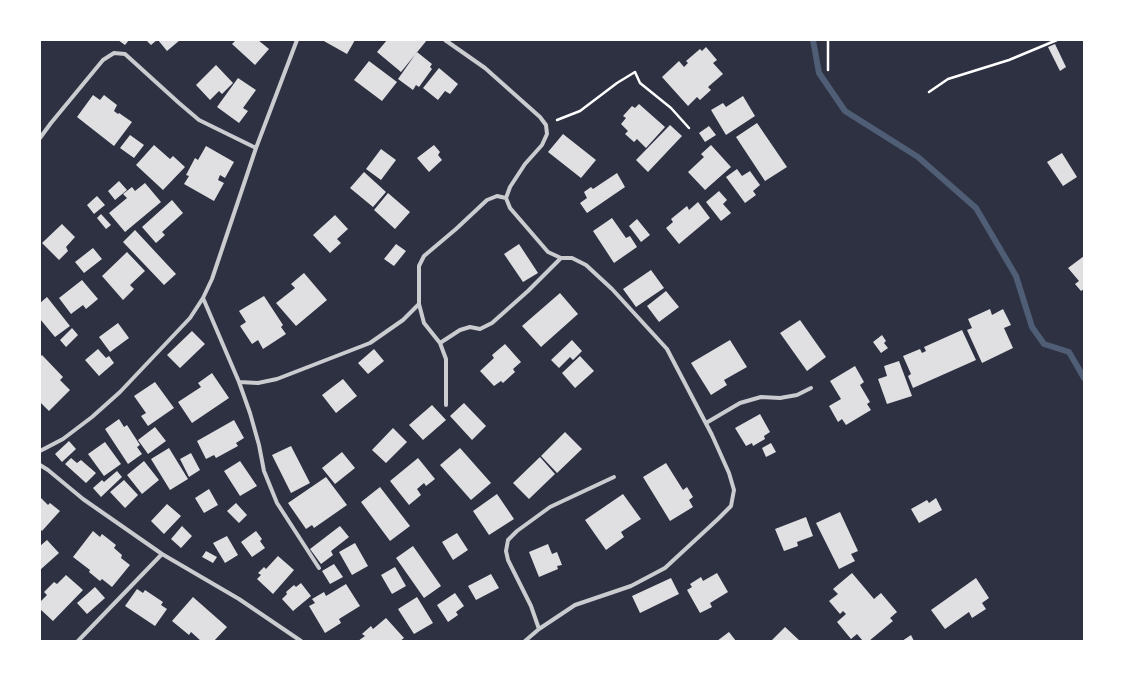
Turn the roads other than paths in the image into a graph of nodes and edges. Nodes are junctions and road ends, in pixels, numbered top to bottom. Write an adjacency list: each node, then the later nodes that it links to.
1 (297, 40): 4 (street)
2 (445, 40): 5 (street)
3 (40, 138): 4 (street)
4 (256, 148): 7 (street)
5 (506, 198): 6 (street); 8 (street)
6 (561, 258): 9 (street); 13 (street)
7 (203, 298): 10 (street); 14 (street)
8 (419, 304): 9 (street); 10 (street)
9 (440, 343): 12 (street)
10 (239, 382): 18 (street)
11 (811, 388): 13 (street)
12 (446, 405)
13 (706, 422): 19 (street)
14 (40, 450)
15 (40, 465): 17 (street)
16 (614, 477): 19 (street)
17 (162, 554): 20 (street); 21 (street)
18 (319, 568)
19 (539, 629): 22 (street)
20 (78, 641)
21 (301, 641)
22 (525, 641)

